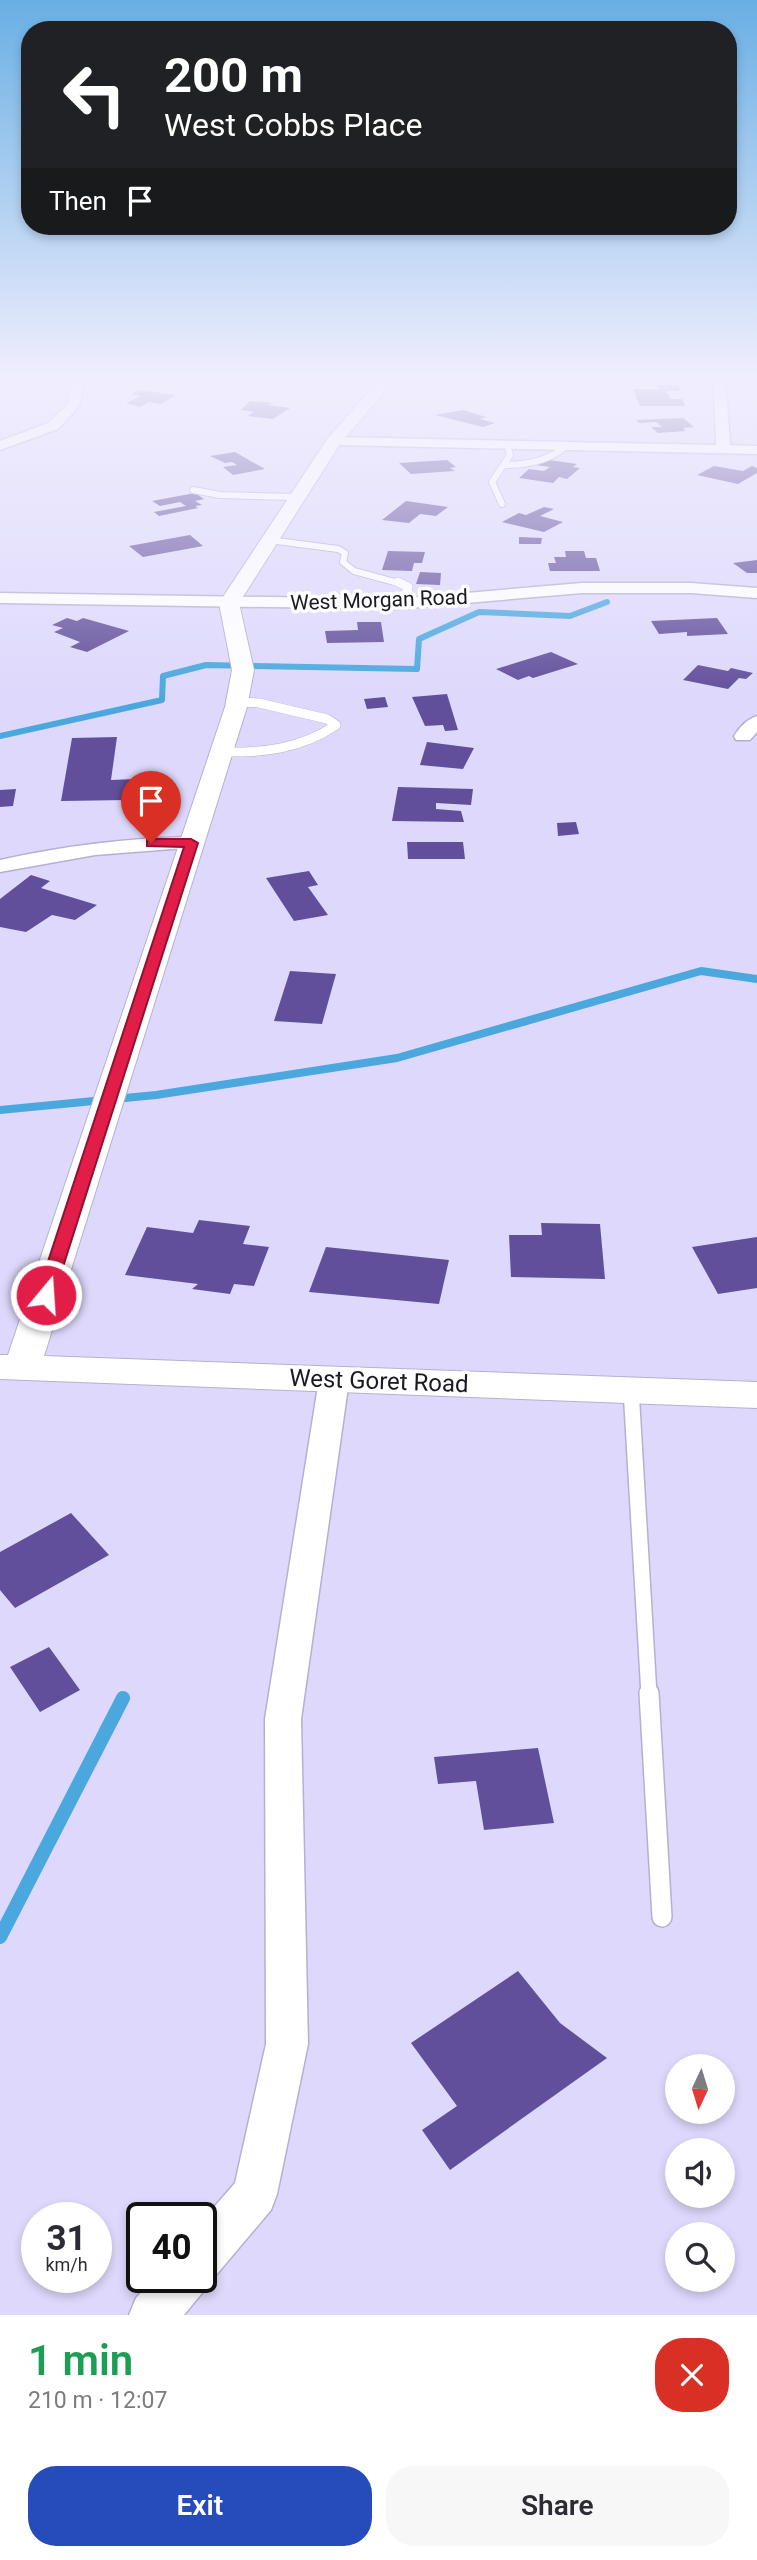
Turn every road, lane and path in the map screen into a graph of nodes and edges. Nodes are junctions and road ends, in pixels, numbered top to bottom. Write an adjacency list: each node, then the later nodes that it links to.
1 (307, 481): 4 (street)
2 (493, 481): 5 (lane)
3 (193, 490): 4 (lane)
4 (296, 497): 6 (street)
5 (502, 504)
6 (269, 540): 9 (street); 10 (lane)
7 (757, 593): 10 (street, West Morgan Road)
8 (0, 598): 9 (street, West Morgan Road)
9 (229, 603): 10 (street, West Morgan Road); 11 (street)
10 (389, 603)
11 (237, 702): 14 (street); 14 (lane)
12 (757, 722): 13 (street)
13 (743, 736)
14 (221, 752): 15 (street)
15 (191, 843): 16 (street); 17 (street)
16 (0, 866)
17 (11, 1368): 18 (street, West Goret Road)
18 (334, 1380): 19 (street, West Goret Road); 22 (street)
19 (631, 1389): 20 (street, West Goret Road); 21 (lane)
20 (757, 1395)
21 (662, 1917)
22 (217, 2239)
23 (172, 2293): 24 (street)
24 (153, 2315)

